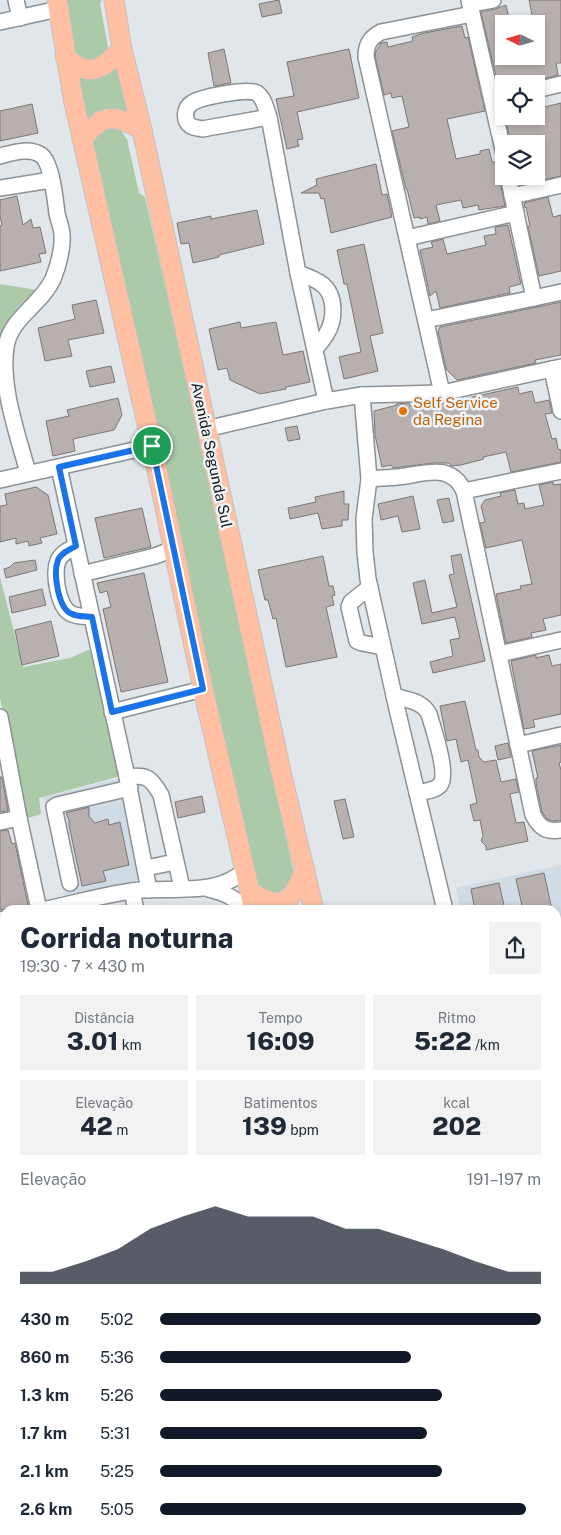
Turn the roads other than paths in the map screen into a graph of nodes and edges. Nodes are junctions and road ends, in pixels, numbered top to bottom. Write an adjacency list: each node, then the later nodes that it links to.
1 (16, 0): 6 (street)
2 (114, 0): 8 (main road, Avenida Segunda Sul)
3 (493, 0): 5 (street)
4 (58, 5): 6 (street); 9 (main road)
5 (470, 6): 12 (street); 23 (street)
6 (20, 18): 7 (street)
7 (0, 22)
8 (122, 49): 9 (main road); 14 (main road, Avenida Segunda Sul)
9 (65, 56): 15 (main road)
10 (561, 84): 11 (street)
11 (545, 88)
12 (495, 89)
13 (269, 117): 13 (street); 24 (street)
14 (142, 130): 15 (main road); 34 (main road, Avenida Segunda Sul)
15 (82, 140): 35 (main road)
16 (0, 156): 17 (street)
17 (51, 180): 20 (street); 38 (street)
18 (510, 185): 21 (street)
19 (561, 185): 21 (street)
20 (0, 188)
21 (512, 196): 22 (street)
22 (516, 213): 23 (street); 26 (street)
23 (407, 238): 27 (street)
24 (298, 273): 28 (street); 28 (street)
25 (561, 292): 26 (street)
26 (534, 298): 27 (street)
27 (426, 320): 30 (street)
28 (315, 349): 32 (street)
29 (557, 368): 30 (street); 33 (street)
30 (442, 393): 31 (street)
31 (362, 395): 32 (street); 39 (street)
32 (326, 401): 34 (street)
33 (561, 411)
34 (206, 429): 64 (main road, Avenida Segunda Sul)
35 (152, 446): 36 (street); 43 (main road)
36 (59, 467): 38 (street); 42 (street)
37 (561, 471): 41 (street)
38 (28, 473): 40 (street)
39 (369, 479): 41 (street); 45 (street)
40 (0, 480)
41 (464, 491): 49 (street)
42 (76, 546): 44 (street); 46 (street)
43 (173, 549): 44 (street); 50 (main road)
44 (82, 574): 46 (street)
45 (370, 587): 48 (street); 48 (street)
46 (92, 617): 52 (street)
47 (561, 640): 49 (street)
48 (383, 647): 51 (street)
49 (499, 654): 55 (street)
50 (195, 692): 52 (street); 63 (main road)
51 (394, 696): 57 (street); 57 (street)
52 (112, 712): 56 (street)
53 (0, 717): 58 (street)
54 (561, 735): 55 (street)
55 (518, 745): 60 (street)
56 (128, 783): 61 (street); 62 (street); 65 (street)
57 (417, 793): 75 (street)
58 (19, 818): 59 (street); 71 (street)
59 (0, 822)
60 (561, 830)
61 (176, 862): 62 (street); 66 (street)
62 (146, 868): 68 (street)
63 (246, 869): 67 (street); 70 (main road)
64 (305, 870): 70 (main road); 74 (main road, Avenida Segunda Sul)
65 (70, 883)
66 (182, 888): 67 (street); 68 (street)
67 (206, 888): 70 (street)
68 (149, 890): 69 (street)
69 (132, 891): 72 (street); 73 (street)
70 (251, 904)
71 (39, 905)
72 (64, 905)
73 (135, 905)
74 (313, 905)
75 (444, 905)

